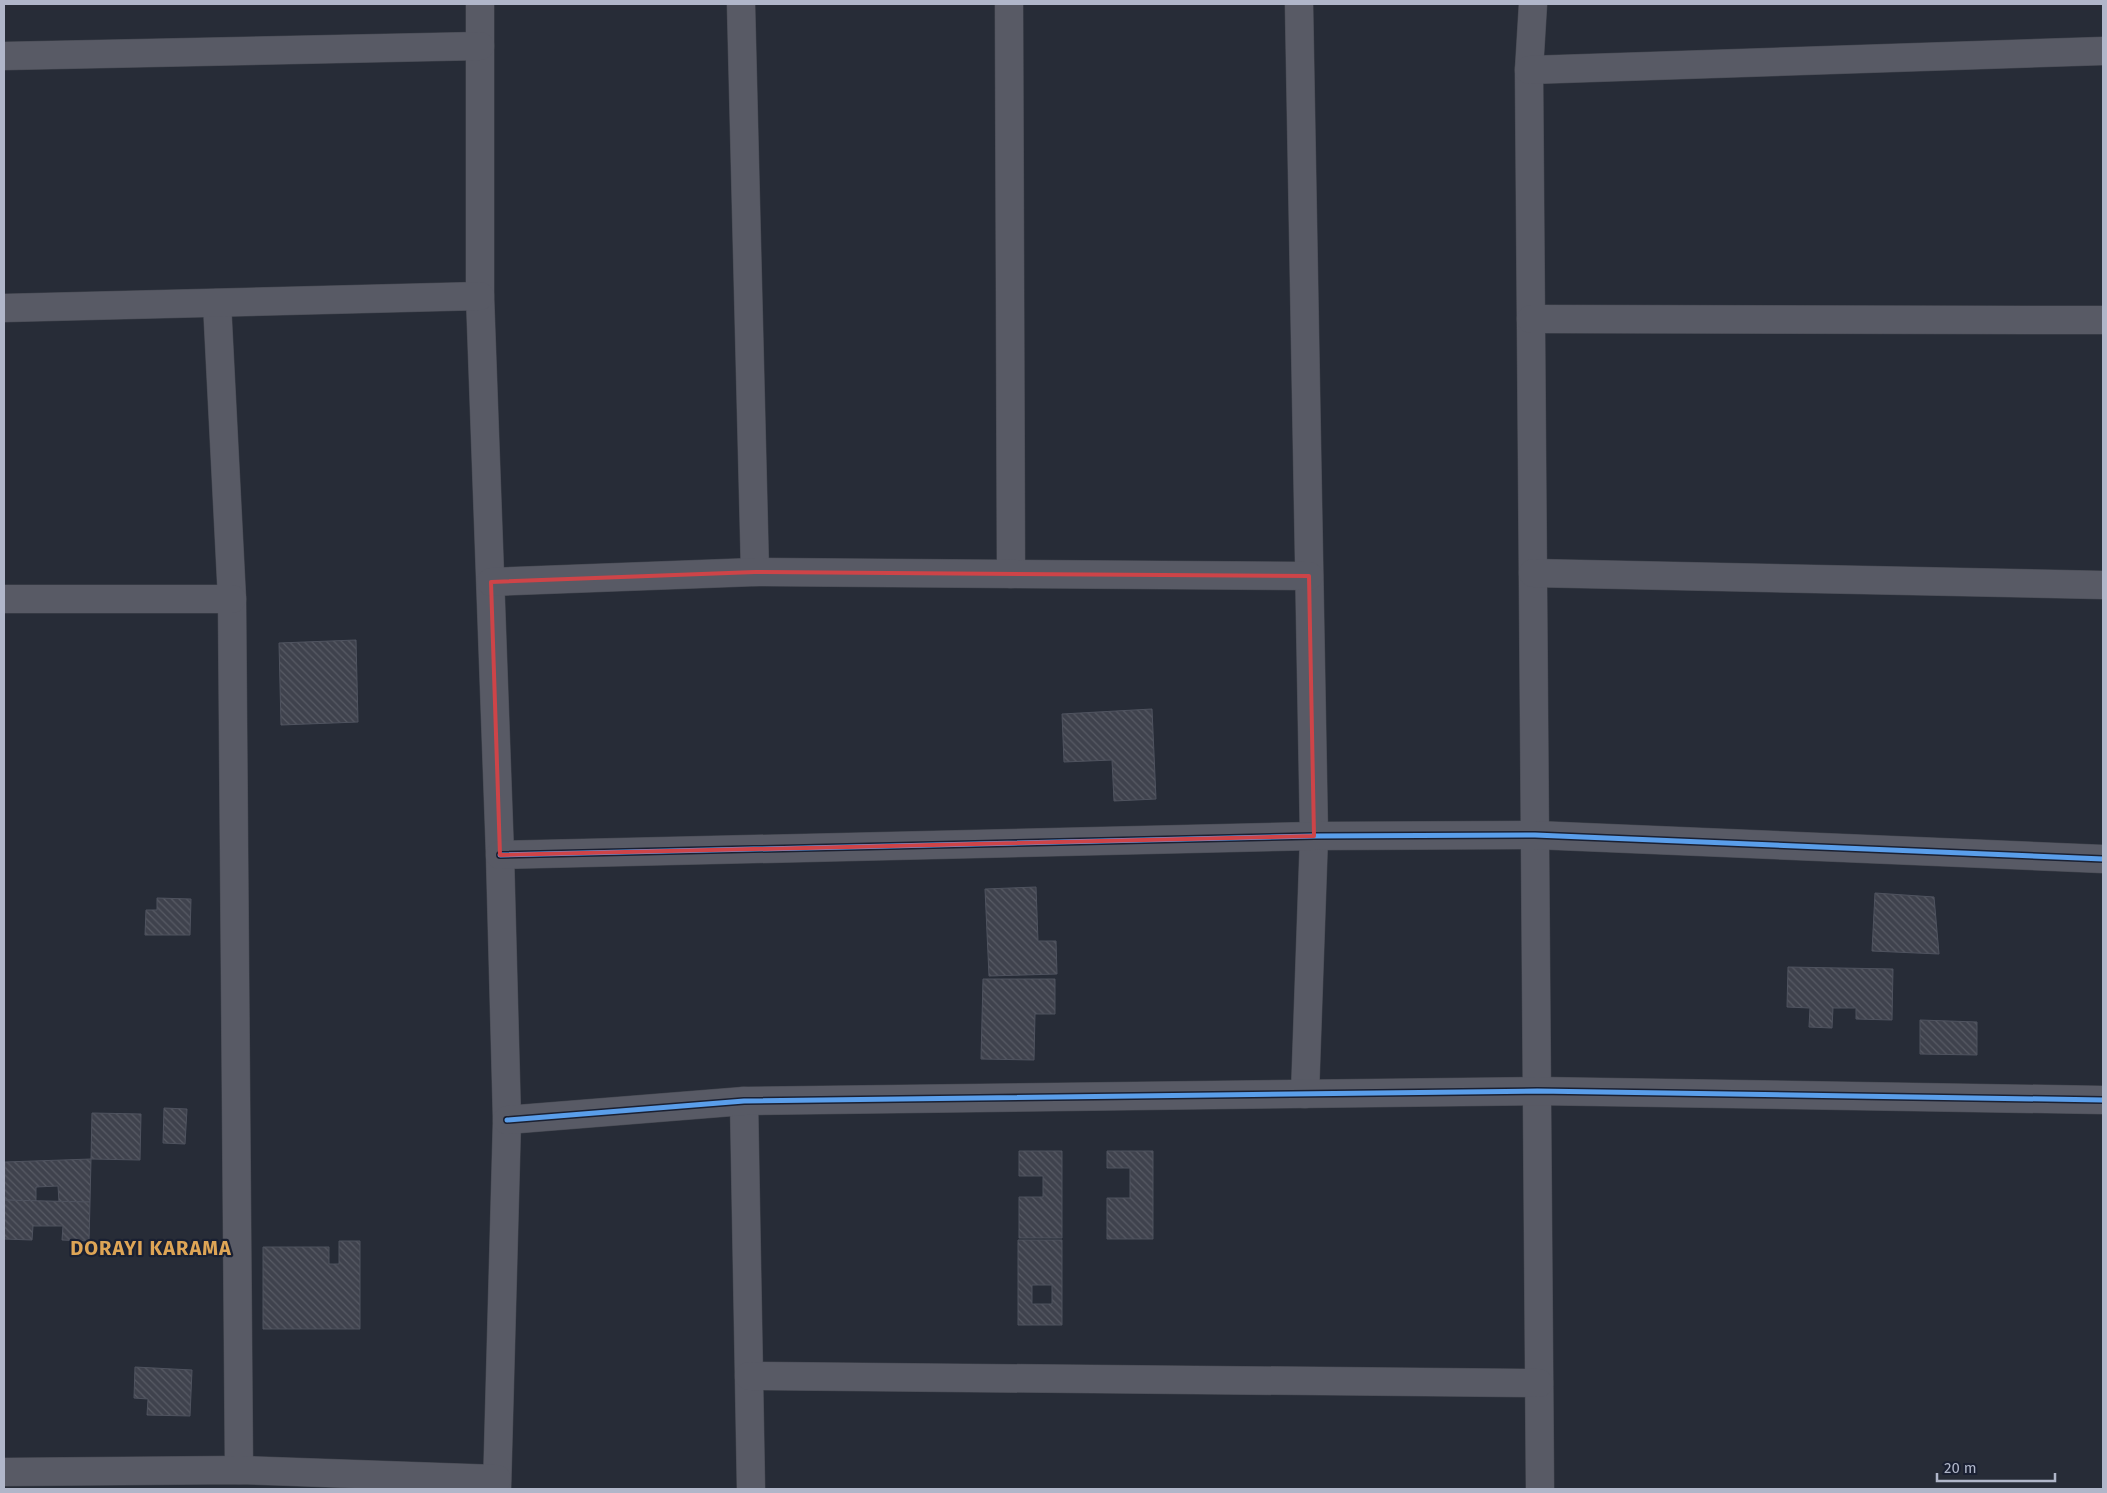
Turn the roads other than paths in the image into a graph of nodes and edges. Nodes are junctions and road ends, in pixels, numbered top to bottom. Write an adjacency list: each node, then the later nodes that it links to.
1 (480, 4): 6 (street)
2 (741, 4): 15 (street)
3 (1009, 4): 17 (street)
4 (1299, 4): 18 (street)
5 (1533, 4): 9 (street)
6 (480, 46): 8 (street); 10 (street)
7 (2103, 51): 9 (street)
8 (4, 56)
9 (1529, 70): 13 (street)
10 (480, 296): 11 (street); 19 (street)
11 (217, 303): 12 (street); 22 (street)
12 (4, 308)
13 (1531, 319): 14 (street); 16 (street)
14 (2103, 320)
15 (755, 572): 17 (street); 19 (street)
16 (1533, 573): 20 (street); 23 (street)
17 (1011, 574): 18 (street)
18 (1309, 576): 24 (street)
19 (491, 582): 25 (street)
20 (2103, 585)
21 (4, 599): 22 (street)
22 (232, 599): 34 (street)
23 (1535, 835): 24 (street); 26 (street); 27 (street)
24 (1314, 836): 25 (street); 28 (street)
25 (500, 855): 31 (street)
26 (2103, 859)
27 (1537, 1091): 28 (street); 29 (street); 33 (street)
28 (1305, 1094): 30 (street)
29 (2103, 1100)
30 (744, 1101): 31 (street); 32 (street)
31 (507, 1120): 36 (street)
32 (749, 1376): 33 (street); 37 (street)
33 (1539, 1383): 38 (street)
34 (239, 1470): 35 (street); 36 (street)
35 (4, 1472)
36 (497, 1484)
37 (751, 1489)
38 (1540, 1489)

